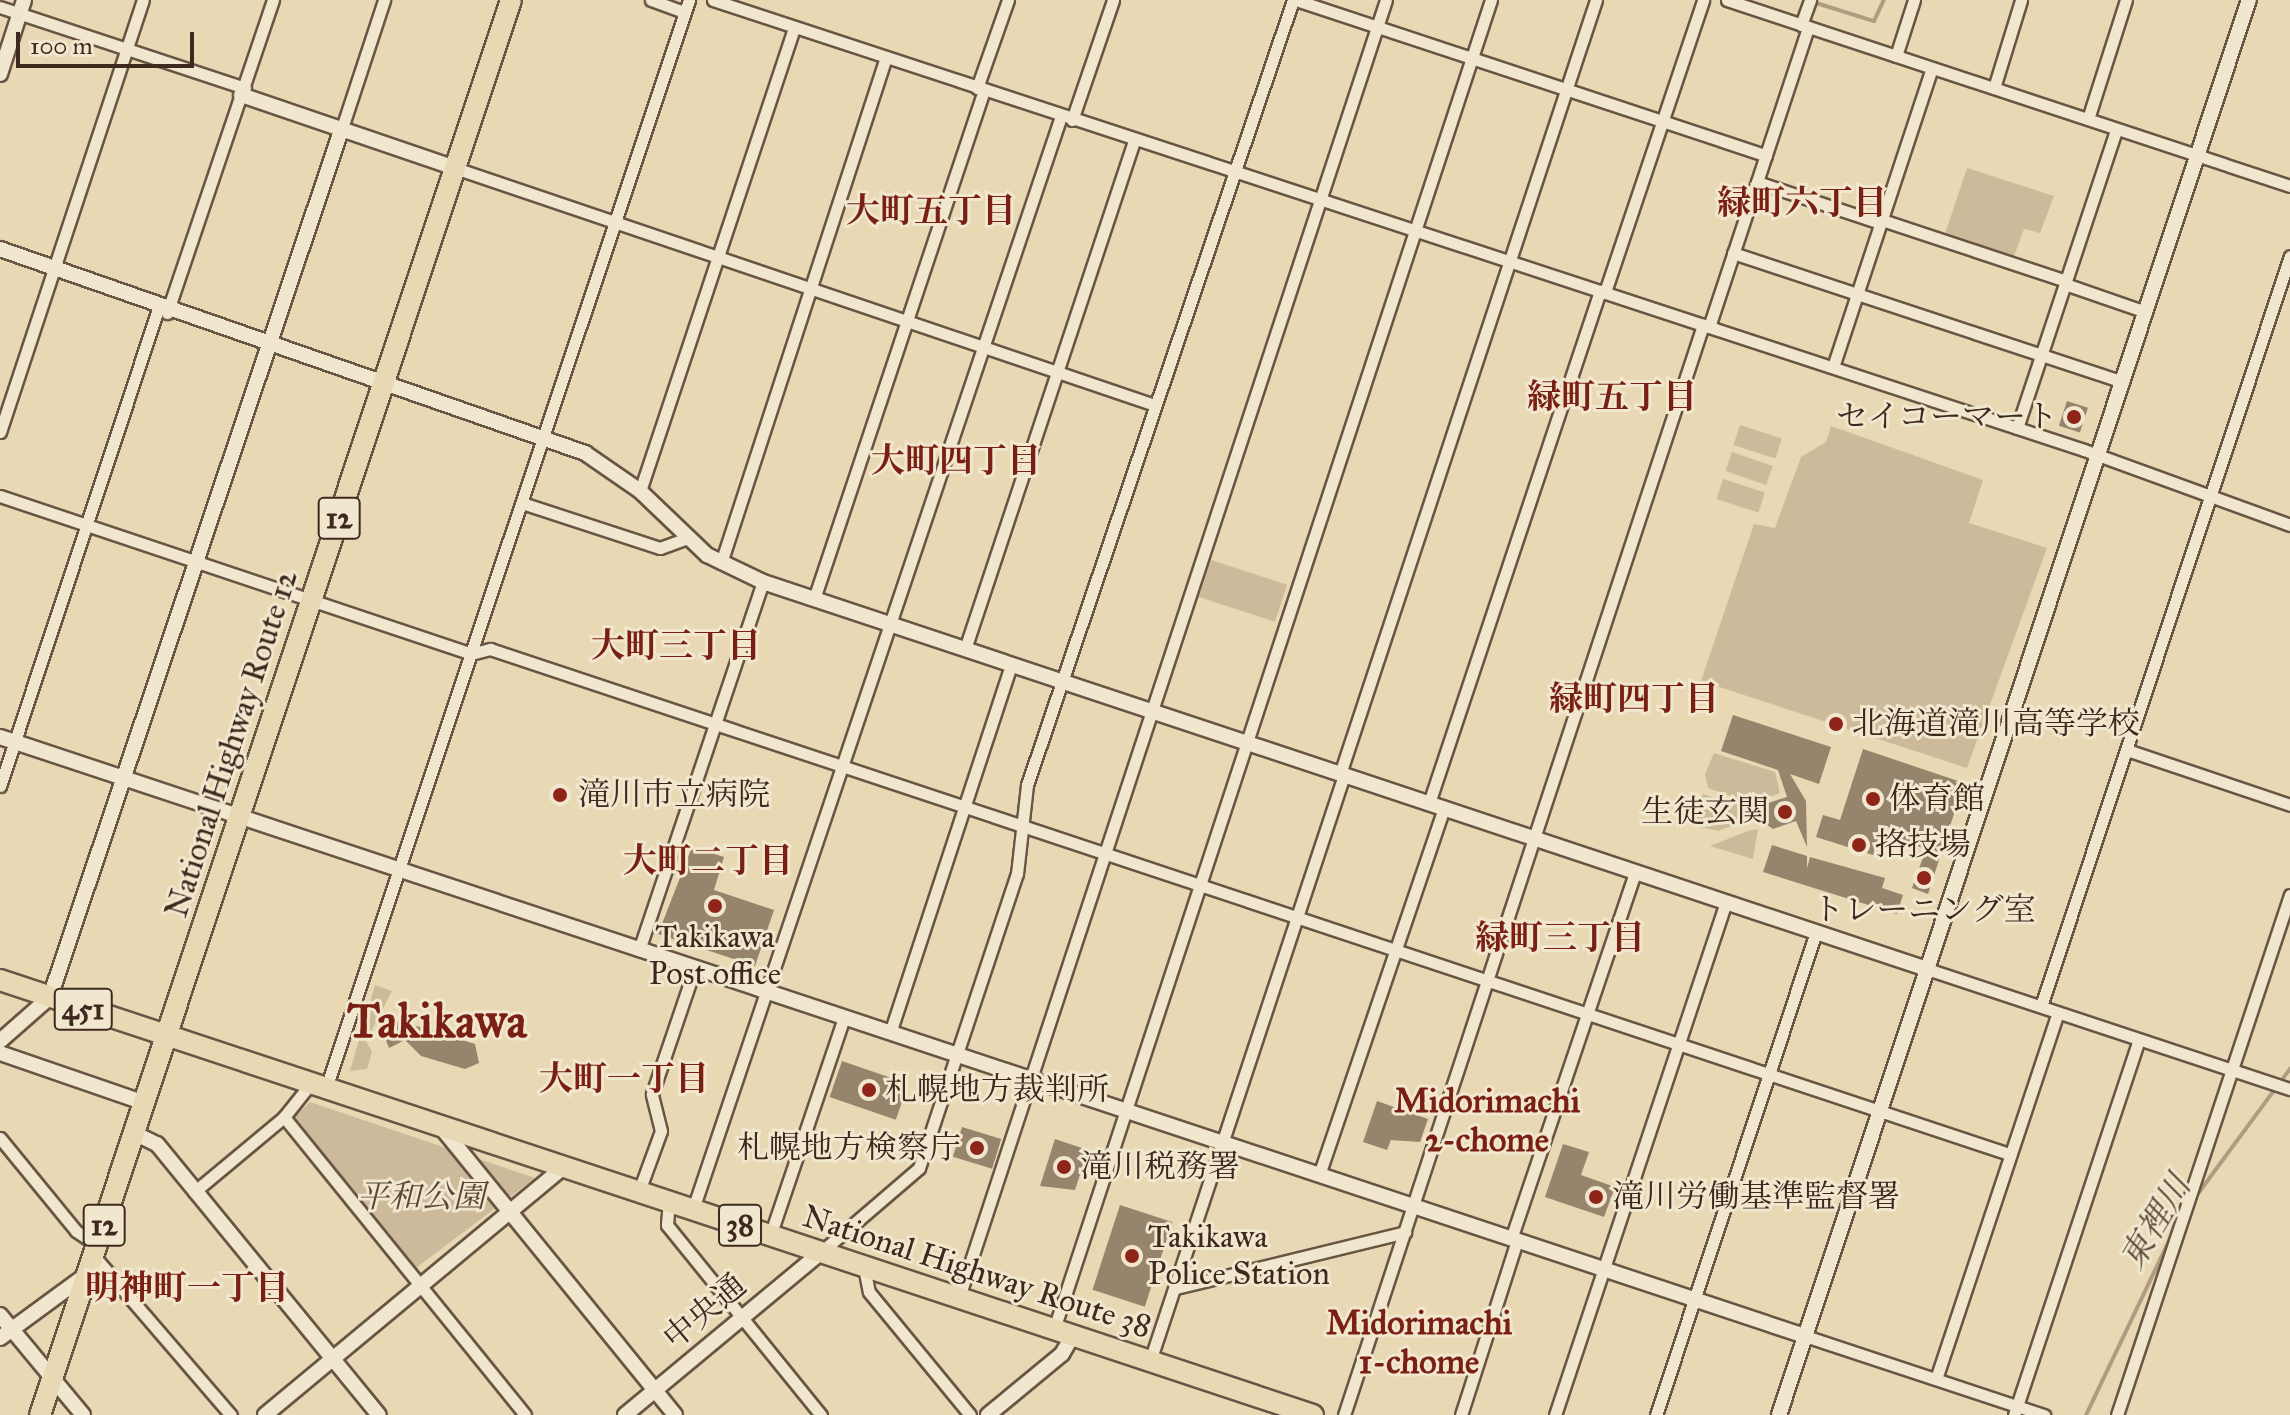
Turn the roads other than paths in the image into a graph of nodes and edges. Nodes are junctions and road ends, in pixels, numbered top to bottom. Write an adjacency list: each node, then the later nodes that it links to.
1 (143, 0): 26 (street)
2 (273, 0): 35 (street)
3 (384, 0): 39 (street)
4 (511, 0): 44 (highway, National Highway Route 12 / 12)
5 (651, 0): 20 (street)
6 (713, 0): 25 (street)
7 (1008, 0): 33 (street)
8 (1113, 0): 36 (street)
9 (1294, 0): 24 (street); 45 (street)
10 (1386, 0): 24 (street)
11 (1491, 0): 27 (street)
12 (1596, 0): 34 (street)
13 (1703, 0): 38 (street)
14 (1727, 0): 23 (street)
15 (1810, 0): 23 (street)
16 (1914, 0): 28 (street)
17 (2021, 0): 32 (street)
18 (2126, 0): 37 (street)
19 (2245, 1): 43 (street)
20 (686, 6): 50 (street)
21 (0, 7): 22 (street)
22 (22, 7): 26 (street); 31 (street)
23 (1804, 26): 28 (street); 42 (street)
24 (1378, 27): 27 (street); 48 (street)
25 (794, 28): 29 (street); 55 (street)
26 (128, 48): 35 (street); 57 (street)
27 (1473, 56): 34 (street); 51 (street)
28 (1896, 56): 30 (street)
29 (886, 57): 33 (street); 59 (street)
30 (1932, 68): 32 (street); 49 (street)
31 (0, 74)
32 (1994, 88): 37 (street)
33 (980, 89): 36 (street); 64 (street)
34 (1567, 90): 38 (street); 56 (street)
35 (243, 91): 39 (street); 62 (street)
36 (1066, 118): 41 (street); 67 (street)
37 (2088, 119): 40 (street)
38 (1664, 122): 42 (street); 60 (street)
39 (342, 128): 44 (street); 66 (street)
40 (2116, 130): 43 (street); 58 (street)
41 (1134, 141): 45 (street); 70 (street)
42 (1766, 155): 46 (street)
43 (2198, 157): 47 (street); 63 (street)
44 (455, 168): 50 (street); 72 (highway, National Highway Route 12 / 12)
45 (1230, 170): 48 (street); 73 (street)
46 (1757, 182): 49 (street); 53 (street)
47 (2290, 186)
48 (1320, 197): 51 (street); 95 (street)
49 (1881, 222): 58 (street); 61 (street)
50 (614, 226): 55 (street); 76 (street)
51 (1416, 229): 56 (street); 99 (street)
52 (0, 249): 57 (street)
53 (1733, 253): 61 (street); 65 (street)
54 (2290, 256): 80 (street)
55 (718, 260): 59 (street); 78 (street)
56 (1511, 261): 60 (street); 102 (street)
57 (53, 270): 62 (street); 75 (street)
58 (2065, 282): 63 (street); 68 (street)
59 (813, 291): 64 (street); 86 (street)
60 (1602, 291): 65 (street); 105 (street)
61 (1857, 293): 68 (street); 69 (street)
62 (163, 311): 66 (street); 83 (street)
63 (2146, 312): 71 (street)
64 (906, 323): 67 (street); 88 (street)
65 (1706, 326): 69 (street); 111 (street)
66 (270, 346): 72 (street); 85 (street)
67 (983, 348): 70 (street); 90 (street)
68 (2042, 354): 71 (street); 74 (street)
69 (1833, 367): 74 (street)
70 (1057, 372): 73 (street); 91 (street)
71 (2123, 382): 77 (street)
72 (383, 383): 76 (street); 89 (highway, National Highway Route 12 / 12)
73 (1152, 404): 94 (street)
74 (2017, 428): 77 (street)
75 (0, 432)
76 (543, 438): 78 (street); 81 (street)
77 (2099, 457): 80 (street); 123 (street)
78 (640, 491): 84 (street)
79 (0, 496): 83 (street)
80 (2210, 498): 82 (street); 100 (street)
81 (522, 503): 84 (street); 92 (street)
82 (2290, 525)
83 (87, 526): 85 (street); 98 (street)
84 (685, 539): 86 (street)
85 (194, 561): 89 (street); 103 (street)
86 (721, 563): 87 (street)
87 (763, 582): 88 (street); 96 (street)
88 (814, 599): 90 (street)
89 (312, 600): 92 (street); 109 (highway, National Highway Route 12 / 12)
90 (891, 625): 91 (street); 101 (street)
91 (965, 649): 93 (street)
92 (471, 654): 96 (street); 113 (street)
93 (1011, 664): 94 (street); 107 (street)
94 (1060, 681): 95 (street); 110 (street)
95 (1150, 711): 99 (street); 112 (street)
96 (714, 725): 101 (street); 120 (street)
97 (0, 737): 98 (street)
98 (15, 742): 103 (street); 104 (street)
99 (1246, 742): 102 (street); 115 (street)
100 (2127, 750): 106 (street); 128 (street)
101 (840, 769): 107 (street); 126 (street)
102 (1342, 774): 105 (street); 118 (street)
103 (121, 777): 109 (street); 127 (street)
104 (0, 786)
105 (1429, 803): 108 (street)
106 (2290, 805)
107 (964, 807): 110 (street); 132 (street)
108 (1444, 808): 111 (street); 121 (street)
109 (239, 817): 113 (street); 133 (highway, National Highway Route 12 / 12)
110 (1021, 827): 112 (street); 138 (street)
111 (1535, 838): 114 (street); 125 (street)
112 (1107, 855): 115 (street); 141 (street)
113 (399, 869): 120 (street); 142 (street)
114 (1635, 872): 117 (street); 130 (street)
115 (1200, 888): 118 (street); 145 (street)
116 (2290, 895): 139 (street)
117 (1726, 902): 119 (street); 136 (street)
118 (1298, 919): 121 (street); 151 (street)
119 (1816, 932): 123 (street); 140 (street)
120 (639, 950): 122 (street)
121 (1393, 951): 125 (street); 154 (street)
122 (695, 968): 126 (street); 155 (street)
123 (1927, 969): 128 (street); 146 (street)
124 (0, 980): 127 (highway, 451)
125 (1489, 982): 130 (street); 158 (street)
126 (765, 992): 131 (street); 159 (street)
127 (50, 997): 133 (highway, 451); 135 (street)
128 (2041, 1006): 129 (street)
129 (2058, 1013): 134 (street); 152 (street)
130 (1587, 1015): 136 (street); 163 (street)
131 (844, 1018): 132 (street); 162 (street)
132 (890, 1033): 138 (street)
133 (167, 1035): 142 (highway, National Highway Route 38 / 38); 144 (highway, National Highway Route 12 / 12)
134 (2139, 1040): 139 (street); 182 (street)
135 (0, 1041)
136 (1679, 1047): 140 (street); 167 (street)
137 (0, 1053): 144 (street)
138 (957, 1055): 141 (street); 164 (street)
139 (2232, 1070): 143 (street); 201 (street)
140 (1770, 1076): 146 (street); 171 (street)
141 (1032, 1080): 145 (street); 170 (street)
142 (319, 1085): 147 (street); 148 (highway, National Highway Route 38 / 38)
143 (2290, 1089)
144 (145, 1103): 149 (highway, National Highway Route 12 / 12)
145 (1126, 1111): 151 (street); 174 (street)
146 (1880, 1112): 152 (street); 176 (street)
147 (284, 1117): 156 (street); 168 (street)
148 (440, 1125): 153 (highway, National Highway Route 38 / 38); 160 (street)
149 (134, 1133): 156 (street); 165 (highway, National Highway Route 12 / 12)
150 (0, 1138): 165 (street)
151 (1223, 1143): 154 (street); 169 (street)
152 (2009, 1154): 180 (street)
153 (564, 1167): 155 (highway, National Highway Route 38 / 38); 160 (street)
154 (1319, 1175): 158 (street)
155 (639, 1191): 157 (highway, National Highway Route 38 / 38)
156 (194, 1192): 177 (street)
157 (669, 1201): 159 (highway, National Highway Route 38 / 38); 173 (street)
158 (1413, 1207): 161 (street); 163 (street)
159 (693, 1209): 162 (highway, National Highway Route 38 / 38)
160 (509, 1215): 168 (street); 181 (street)
161 (1405, 1232): 169 (street); 195 (street)
162 (770, 1236): 164 (highway, National Highway Route 38 / 38)
163 (1514, 1240): 167 (street); 196 (street)
164 (821, 1252): 166 (highway, National Highway Route 38 / 38); 173 (street, 中央通)
165 (93, 1258): 175 (street); 179 (highway, National Highway Route 12 / 12); 185 (street)
166 (864, 1267): 170 (highway, National Highway Route 38 / 38); 192 (street)
167 (1603, 1269): 171 (street); 197 (street)
168 (421, 1288): 177 (street); 188 (street)
169 (1176, 1288): 178 (street)
170 (959, 1297): 174 (highway, National Highway Route 38 / 38)
171 (1694, 1299): 176 (street); 198 (street)
172 (0, 1315): 175 (street)
173 (742, 1319): 181 (street, 中央通); 191 (street)
174 (1064, 1332): 178 (highway, National Highway Route 38 / 38); 193 (street)
175 (6, 1333): 179 (street)
176 (1805, 1336): 180 (street); 199 (street)
177 (333, 1359): 186 (street); 187 (street)
178 (1150, 1361): 194 (highway, National Highway Route 38 / 38)
179 (53, 1378): 183 (highway, National Highway Route 12 / 12); 184 (street)
180 (1936, 1379): 182 (street)
181 (655, 1391): 189 (street, 中央通); 190 (street)
182 (2015, 1410): 200 (street)
183 (40, 1415)
184 (83, 1415)
185 (231, 1415)
186 (265, 1415)
187 (379, 1415)
188 (525, 1415)
189 (625, 1415)
190 (675, 1415)
191 (821, 1415)
192 (970, 1415)
193 (988, 1415)
194 (1313, 1415)
195 (1344, 1415)
196 (1461, 1415)
197 (1555, 1415)
198 (1656, 1415)
199 (1779, 1415)
200 (2044, 1415)
201 (2117, 1415)

